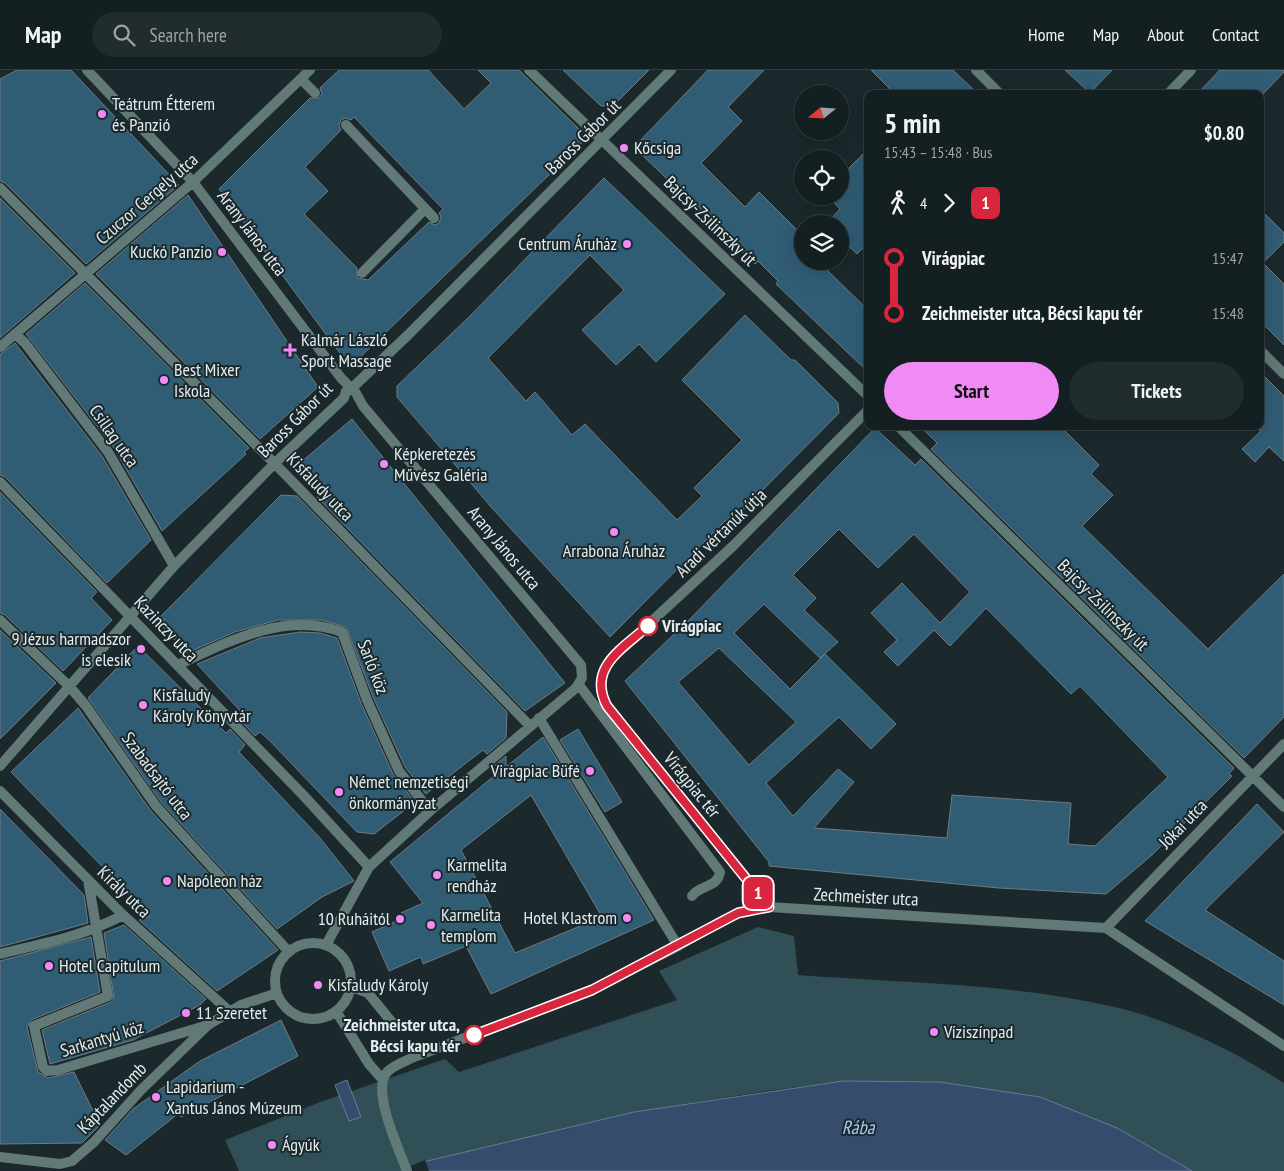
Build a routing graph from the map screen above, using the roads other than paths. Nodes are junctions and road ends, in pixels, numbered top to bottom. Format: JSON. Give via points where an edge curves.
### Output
{"nodes":[{"id":1,"x":87,"y":70,"type":"edge"},
{"id":2,"x":310,"y":70,"type":"edge"},
{"id":3,"x":529,"y":70,"type":"edge"},
{"id":4,"x":671,"y":70,"type":"edge"},
{"id":5,"x":976,"y":70,"type":"edge"},
{"id":6,"x":1191,"y":70,"type":"edge"},
{"id":7,"x":301,"y":79,"type":"junction"},
{"id":8,"x":996,"y":90,"type":"edge"},
{"id":9,"x":1172,"y":90,"type":"edge"},
{"id":10,"x":315,"y":93,"type":"dead end"},
{"id":11,"x":346,"y":126,"type":"dead end"},
{"id":12,"x":604,"y":140,"type":"junction"},
{"id":13,"x":193,"y":182,"type":"junction"},
{"id":14,"x":0,"y":188,"type":"edge"},
{"id":15,"x":426,"y":209,"type":"junction"},
{"id":16,"x":434,"y":218,"type":"dead end"},
{"id":17,"x":362,"y":273,"type":"dead end"},
{"id":18,"x":86,"y":274,"type":"junction"},
{"id":19,"x":15,"y":334,"type":"junction"},
{"id":20,"x":0,"y":347,"type":"edge"},
{"id":21,"x":1264,"y":354,"type":"edge"},
{"id":22,"x":1284,"y":374,"type":"edge"},
{"id":23,"x":351,"y":390,"type":"junction"},
{"id":24,"x":864,"y":392,"type":"edge"},
{"id":25,"x":864,"y":414,"type":"edge"},
{"id":26,"x":902,"y":430,"type":"edge"},
{"id":27,"x":274,"y":464,"type":"junction"},
{"id":28,"x":0,"y":482,"type":"edge"},
{"id":29,"x":174,"y":566,"type":"junction"},
{"id":30,"x":130,"y":615,"type":"junction"},
{"id":31,"x":0,"y":620,"type":"edge"},
{"id":32,"x":178,"y":665,"type":"junction"},
{"id":33,"x":600,"y":680,"type":"joint"},
{"id":34,"x":580,"y":681,"type":"junction"},
{"id":35,"x":70,"y":687,"type":"junction"},
{"id":36,"x":538,"y":718,"type":"junction"},
{"id":37,"x":530,"y":726,"type":"junction"},
{"id":38,"x":1284,"y":744,"type":"edge"},
{"id":39,"x":0,"y":766,"type":"edge"},
{"id":40,"x":1252,"y":776,"type":"junction"},
{"id":41,"x":0,"y":792,"type":"edge"},
{"id":42,"x":1284,"y":807,"type":"edge"},
{"id":43,"x":430,"y":811,"type":"junction"},
{"id":44,"x":369,"y":867,"type":"junction"},
{"id":45,"x":88,"y":880,"type":"junction"},
{"id":46,"x":692,"y":896,"type":"dead end"},
{"id":47,"x":769,"y":907,"type":"junction"},
{"id":48,"x":123,"y":915,"type":"junction"},
{"id":49,"x":1106,"y":928,"type":"junction"},
{"id":50,"x":97,"y":929,"type":"junction"},
{"id":51,"x":326,"y":945,"type":"junction"},
{"id":52,"x":678,"y":946,"type":"junction"},
{"id":53,"x":288,"y":952,"type":"junction"},
{"id":54,"x":0,"y":954,"type":"edge"},
{"id":55,"x":350,"y":986,"type":"junction"},
{"id":56,"x":277,"y":993,"type":"junction"},
{"id":57,"x":229,"y":1010,"type":"junction"},
{"id":58,"x":336,"y":1011,"type":"junction"},
{"id":59,"x":208,"y":1025,"type":"junction"},
{"id":60,"x":395,"y":1026,"type":"dead end"},
{"id":61,"x":1284,"y":1046,"type":"edge"},
{"id":62,"x":383,"y":1080,"type":"junction"},
{"id":63,"x":0,"y":1157,"type":"edge"},
{"id":64,"x":57,"y":1167,"type":"edge"},
{"id":65,"x":407,"y":1171,"type":"edge"}],
"edges":[{"from":1,"to":13,"type":"street","name":"Arany János utca"},
{"from":2,"to":7,"type":"street","name":"Czuczor Gergely utca"},
{"from":3,"to":12,"type":"street","name":"Bajcsy-Zsilinszky út"},
{"from":4,"to":12,"type":"street","name":"Baross Gábor út"},
{"from":5,"to":8,"type":"street"},
{"from":6,"to":9,"type":"street"},
{"from":7,"to":10,"type":"street"},
{"from":7,"to":13,"type":"street","name":"Czuczor Gergely utca"},
{"from":11,"to":15,"type":"street"},
{"from":12,"to":23,"type":"street","name":"Baross Gábor út"},
{"from":12,"to":24,"type":"street","name":"Bajcsy-Zsilinszky út"},
{"from":13,"to":18,"type":"street","name":"Czuczor Gergely utca"},
{"from":13,"to":23,"type":"street","name":"Arany János utca"},
{"from":14,"to":18,"type":"street","name":"Kisfaludy utca"},
{"from":15,"to":16,"type":"street"},
{"from":15,"to":17,"type":"street"},
{"from":18,"to":19,"type":"street","name":"Czuczor Gergely utca"},
{"from":18,"to":27,"type":"street","name":"Kisfaludy utca"},
{"from":19,"to":20,"type":"street","name":"Czuczor Gergely utca"},
{"from":19,"to":29,"type":"street","name":"Csillag utca","via":[[108,452]]},
{"from":21,"to":22,"type":"street"},
{"from":23,"to":27,"type":"street","name":"Baross Gábor út","via":[[346,391],[344,398]]},
{"from":23,"to":34,"type":"street","name":"Arany János utca","via":[[356,392],[363,406],[578,660]]},
{"from":25,"to":33,"type":"street","name":"Aradi vértanúk útja","via":[[733,546],[610,660]]},
{"from":26,"to":40,"type":"street","name":"Bajcsy-Zsilinszky út"},
{"from":27,"to":29,"type":"street","name":"Baross Gábor út"},
{"from":27,"to":37,"type":"street","name":"Kisfaludy utca"},
{"from":28,"to":30,"type":"street","name":"Kazinczy utca"},
{"from":29,"to":30,"type":"street","name":"Baross Gábor út"},
{"from":30,"to":32,"type":"street","name":"Kazinczy utca"},
{"from":30,"to":35,"type":"street","name":"Baross Gábor út"},
{"from":31,"to":35,"type":"street","name":"Szabadsajtó utca"},
{"from":32,"to":43,"type":"street","name":"Sarló köz","via":[[242,635],[290,625],[332,628],[342,632],[367,700],[399,771]]},
{"from":32,"to":44,"type":"street","name":"Kazinczy utca"},
{"from":33,"to":47,"type":"street","name":"Virágpiac tér","via":[[607,706]]},
{"from":34,"to":36,"type":"street"},
{"from":34,"to":46,"type":"street","name":"Arany János utca","via":[[720,872],[718,880]]},
{"from":35,"to":39,"type":"street","name":"Baross Gábor út"},
{"from":35,"to":53,"type":"street","name":"Szabadsajtó utca","via":[[156,806]]},
{"from":36,"to":37,"type":"street"},
{"from":36,"to":52,"type":"street"},
{"from":37,"to":43,"type":"street"},
{"from":38,"to":40,"type":"street","name":"Jókai utca"},
{"from":40,"to":42,"type":"street","name":"Bajcsy-Zsilinszky út"},
{"from":40,"to":49,"type":"street","name":"Jókai utca"},
{"from":41,"to":45,"type":"street","name":"Király utca"},
{"from":43,"to":44,"type":"street"},
{"from":44,"to":51,"type":"street"},
{"from":45,"to":48,"type":"street","name":"Király utca"},
{"from":45,"to":50,"type":"street"},
{"from":47,"to":49,"type":"street","name":"Zechmeister utca"},
{"from":47,"to":52,"type":"street","name":"Zechmeister utca","via":[[738,913]]},
{"from":48,"to":50,"type":"street"},
{"from":48,"to":57,"type":"street","name":"Király utca"},
{"from":49,"to":61,"type":"street","name":"Zechmeister utca"},
{"from":50,"to":54,"type":"street"},
{"from":50,"to":59,"type":"street","name":"Sarkantyú köz","via":[[108,996],[34,1026],[43,1067],[47,1071]]},
{"from":51,"to":53,"type":"street","via":[[306,944]]},
{"from":51,"to":55,"type":"street","via":[[345,962]]},
{"from":52,"to":62,"type":"street","name":"Zechmeister utca","via":[[592,990],[393,1067]]},
{"from":53,"to":56,"type":"street","via":[[276,974]]},
{"from":55,"to":58,"type":"street","via":[[347,997]]},
{"from":55,"to":60,"type":"street","via":[[368,993]]},
{"from":56,"to":57,"type":"street","name":"Káptalandomb"},
{"from":56,"to":58,"type":"street","via":[[286,1009],[296,1016],[322,1023]]},
{"from":57,"to":59,"type":"street","name":"Káptalandomb"},
{"from":58,"to":62,"type":"street","via":[[369,1064]]},
{"from":59,"to":64,"type":"street","name":"Káptalandomb","via":[[94,1142],[72,1161]]},
{"from":62,"to":65,"type":"street","via":[[382,1095]]},
{"from":63,"to":64,"type":"street","name":"Káptalandomb"}]}
